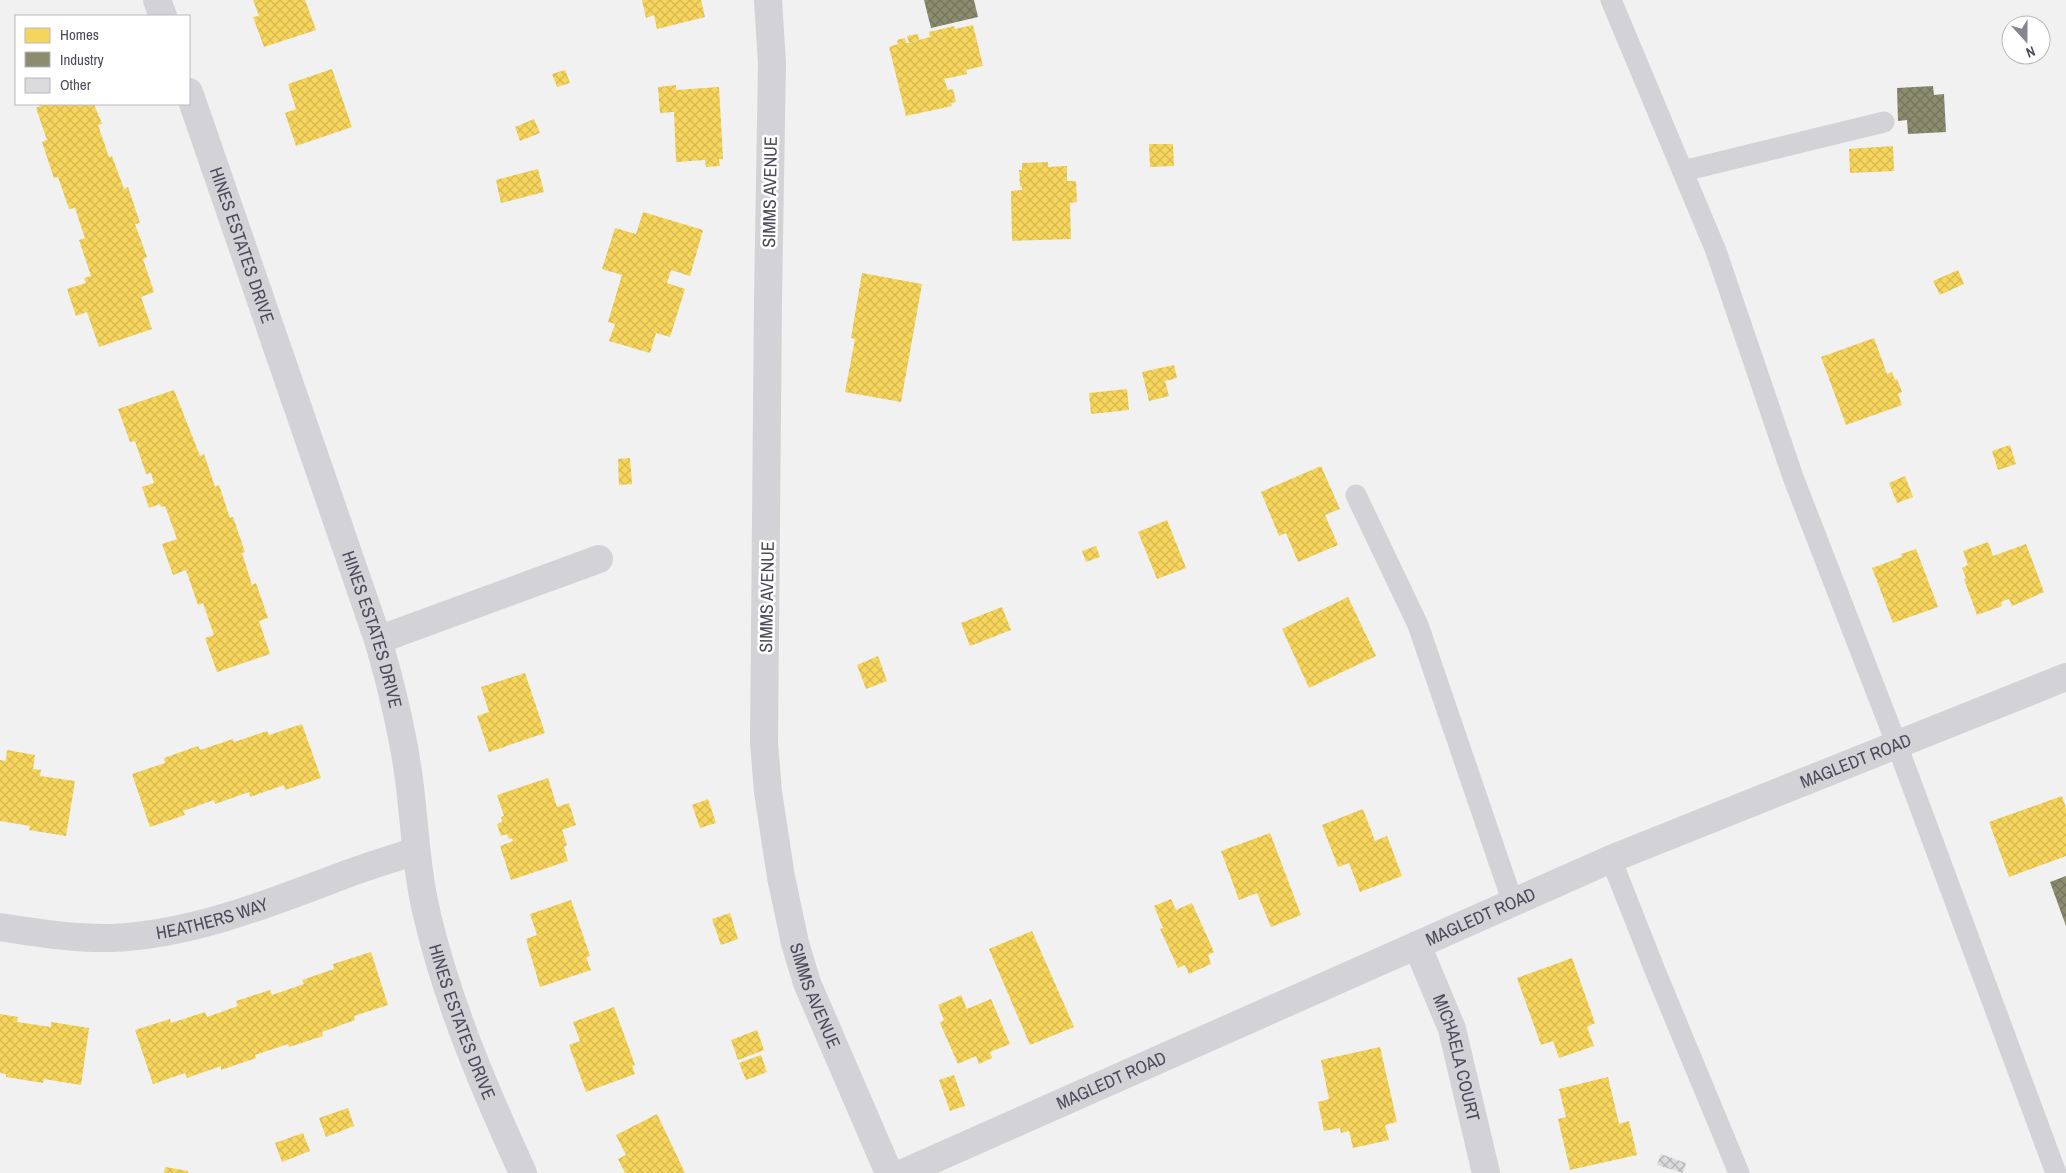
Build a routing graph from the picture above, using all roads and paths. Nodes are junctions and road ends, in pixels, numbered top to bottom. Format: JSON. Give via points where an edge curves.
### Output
{"nodes":[{"id":1,"x":157,"y":0,"type":"edge"},
{"id":2,"x":768,"y":0,"type":"edge"},
{"id":3,"x":1611,"y":0,"type":"edge"},
{"id":4,"x":163,"y":15,"type":"edge"},
{"id":5,"x":190,"y":95,"type":"edge"},
{"id":6,"x":1884,"y":122,"type":"dead end"},
{"id":7,"x":1683,"y":171,"type":"junction"},
{"id":8,"x":1356,"y":495,"type":"dead end"},
{"id":9,"x":599,"y":559,"type":"dead end"},
{"id":10,"x":378,"y":640,"type":"junction"},
{"id":11,"x":2066,"y":677,"type":"edge"},
{"id":12,"x":1897,"y":745,"type":"junction"},
{"id":13,"x":416,"y":851,"type":"junction"},
{"id":14,"x":1611,"y":859,"type":"junction"},
{"id":15,"x":1513,"y":903,"type":"junction"},
{"id":16,"x":0,"y":927,"type":"edge"},
{"id":17,"x":1417,"y":945,"type":"junction"},
{"id":18,"x":523,"y":1173,"type":"edge"},
{"id":19,"x":889,"y":1173,"type":"edge"},
{"id":20,"x":903,"y":1173,"type":"edge"},
{"id":21,"x":1486,"y":1173,"type":"edge"},
{"id":22,"x":1739,"y":1173,"type":"edge"},
{"id":23,"x":2056,"y":1173,"type":"edge"}],
"edges":[{"from":1,"to":4,"type":"street"},
{"from":2,"to":19,"type":"street","name":"SIMMS AVENUE","via":[[772,63],[764,743],[768,792],[781,877],[807,983]]},
{"from":3,"to":7,"type":"lane"},
{"from":5,"to":10,"type":"street","name":"HINES ESTATES DRIVE"},
{"from":6,"to":7,"type":"lane"},
{"from":7,"to":12,"type":"lane","via":[[1716,252],[1793,477]]},
{"from":8,"to":15,"type":"lane","via":[[1418,625]]},
{"from":9,"to":10,"type":"street"},
{"from":10,"to":13,"type":"street","name":"HINES ESTATES DRIVE","via":[[402,736]]},
{"from":11,"to":12,"type":"street","name":"MAGLEDT ROAD"},
{"from":12,"to":14,"type":"street","name":"MAGLEDT ROAD"},
{"from":12,"to":23,"type":"lane"},
{"from":13,"to":16,"type":"street","name":"HEATHERS WAY","via":[[271,903],[210,922],[162,931],[115,938],[72,937]]},
{"from":13,"to":18,"type":"street","name":"HINES ESTATES DRIVE","via":[[427,914],[445,979],[470,1050]]},
{"from":14,"to":15,"type":"street","name":"MAGLEDT ROAD"},
{"from":14,"to":22,"type":"lane"},
{"from":15,"to":17,"type":"street","name":"MAGLEDT ROAD"},
{"from":17,"to":20,"type":"street","name":"MAGLEDT ROAD"},
{"from":17,"to":21,"type":"street","name":"MICHAELA COURT","via":[[1452,1029]]}]}
